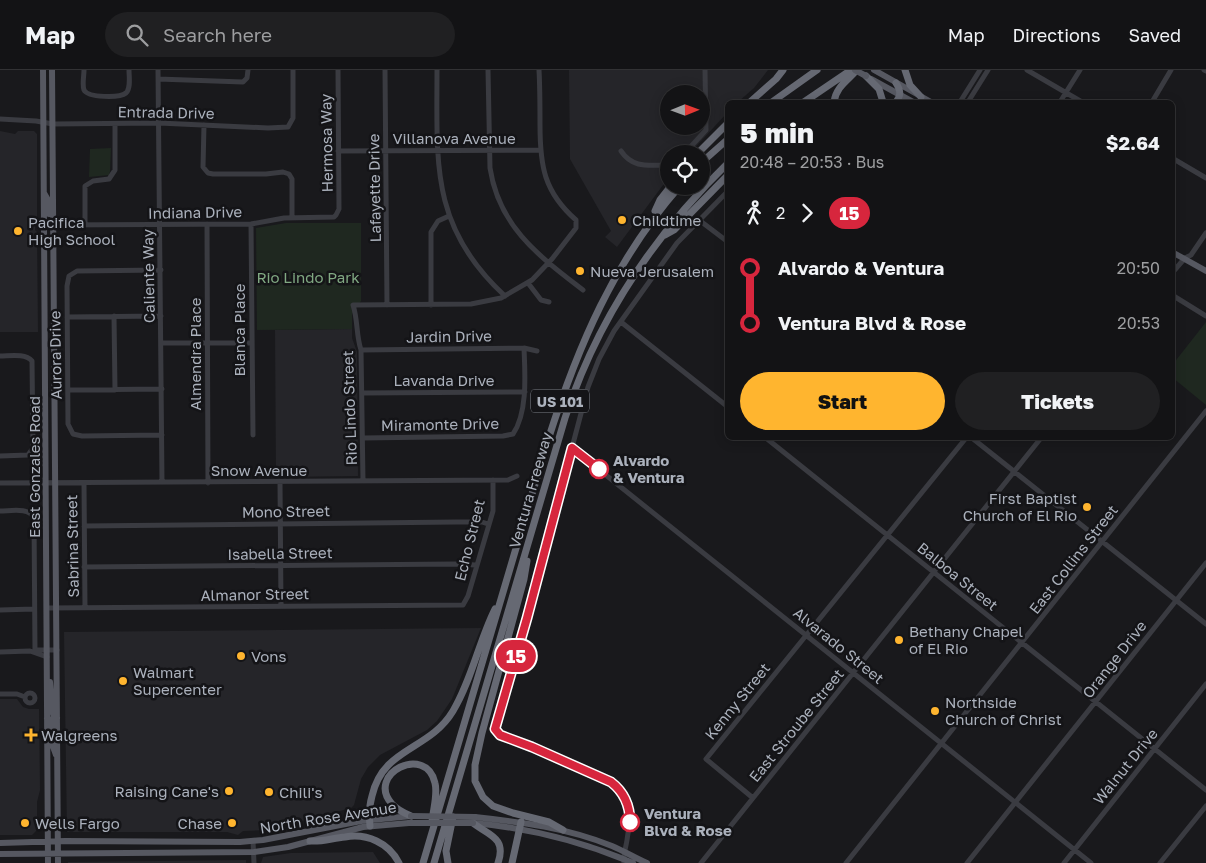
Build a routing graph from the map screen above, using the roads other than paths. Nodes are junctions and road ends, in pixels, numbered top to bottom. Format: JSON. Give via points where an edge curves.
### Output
{"nodes":[{"id":1,"x":42,"y":70,"type":"edge"},
{"id":2,"x":52,"y":70,"type":"edge"},
{"id":3,"x":84,"y":70,"type":"edge"},
{"id":4,"x":129,"y":70,"type":"edge"},
{"id":5,"x":158,"y":70,"type":"edge"},
{"id":6,"x":248,"y":70,"type":"edge"},
{"id":7,"x":293,"y":70,"type":"edge"},
{"id":8,"x":338,"y":70,"type":"edge"},
{"id":9,"x":385,"y":70,"type":"edge"},
{"id":10,"x":437,"y":70,"type":"edge"},
{"id":11,"x":488,"y":70,"type":"edge"},
{"id":12,"x":540,"y":70,"type":"edge"},
{"id":13,"x":705,"y":70,"type":"edge"},
{"id":14,"x":782,"y":70,"type":"edge"},
{"id":15,"x":817,"y":70,"type":"edge"},
{"id":16,"x":851,"y":70,"type":"edge"},
{"id":17,"x":856,"y":70,"type":"edge"},
{"id":18,"x":874,"y":70,"type":"edge"},
{"id":19,"x":905,"y":70,"type":"edge"},
{"id":20,"x":980,"y":70,"type":"edge"},
{"id":21,"x":988,"y":70,"type":"edge"},
{"id":22,"x":1027,"y":70,"type":"edge"},
{"id":23,"x":1080,"y":70,"type":"edge"},
{"id":24,"x":1171,"y":70,"type":"edge"},
{"id":25,"x":866,"y":76,"type":"junction"},
{"id":26,"x":158,"y":79,"type":"junction"},
{"id":27,"x":896,"y":83,"type":"junction"},
{"id":28,"x":1066,"y":93,"type":"junction"},
{"id":29,"x":921,"y":97,"type":"junction"},
{"id":30,"x":898,"y":99,"type":"edge"},
{"id":31,"x":752,"y":100,"type":"edge"},
{"id":32,"x":775,"y":100,"type":"edge"},
{"id":33,"x":807,"y":100,"type":"edge"},
{"id":34,"x":834,"y":100,"type":"edge"},
{"id":35,"x":882,"y":100,"type":"edge"},
{"id":36,"x":927,"y":100,"type":"edge"},
{"id":37,"x":961,"y":100,"type":"edge"},
{"id":38,"x":969,"y":100,"type":"edge"},
{"id":39,"x":1061,"y":100,"type":"edge"},
{"id":40,"x":1078,"y":100,"type":"edge"},
{"id":41,"x":1153,"y":100,"type":"edge"},
{"id":42,"x":0,"y":121,"type":"edge"},
{"id":43,"x":43,"y":122,"type":"junction"},
{"id":44,"x":158,"y":123,"type":"junction"},
{"id":45,"x":52,"y":124,"type":"junction"},
{"id":46,"x":115,"y":124,"type":"junction"},
{"id":47,"x":204,"y":125,"type":"junction"},
{"id":48,"x":725,"y":126,"type":"edge"},
{"id":49,"x":725,"y":142,"type":"edge"},
{"id":50,"x":692,"y":145,"type":"edge"},
{"id":51,"x":706,"y":145,"type":"edge"},
{"id":52,"x":489,"y":150,"type":"junction"},
{"id":53,"x":540,"y":150,"type":"junction"},
{"id":54,"x":338,"y":151,"type":"junction"},
{"id":55,"x":386,"y":151,"type":"junction"},
{"id":56,"x":437,"y":151,"type":"junction"},
{"id":57,"x":621,"y":151,"type":"dead end"},
{"id":58,"x":710,"y":155,"type":"edge"},
{"id":59,"x":1175,"y":160,"type":"edge"},
{"id":60,"x":660,"y":165,"type":"edge"},
{"id":61,"x":725,"y":166,"type":"edge"},
{"id":62,"x":725,"y":178,"type":"edge"},
{"id":63,"x":1206,"y":178,"type":"edge"},
{"id":64,"x":44,"y":192,"type":"junction"},
{"id":65,"x":725,"y":194,"type":"edge"},
{"id":66,"x":664,"y":195,"type":"edge"},
{"id":67,"x":672,"y":195,"type":"edge"},
{"id":68,"x":336,"y":215,"type":"joint"},
{"id":69,"x":449,"y":216,"type":"junction"},
{"id":70,"x":292,"y":218,"type":"junction"},
{"id":71,"x":699,"y":220,"type":"junction"},
{"id":72,"x":650,"y":222,"type":"junction"},
{"id":73,"x":44,"y":224,"type":"junction"},
{"id":74,"x":160,"y":224,"type":"junction"},
{"id":75,"x":207,"y":224,"type":"junction"},
{"id":76,"x":251,"y":224,"type":"junction"},
{"id":77,"x":85,"y":225,"type":"junction"},
{"id":78,"x":53,"y":226,"type":"junction"},
{"id":79,"x":1206,"y":233,"type":"edge"},
{"id":80,"x":660,"y":238,"type":"junction"},
{"id":81,"x":725,"y":240,"type":"edge"},
{"id":82,"x":1175,"y":253,"type":"edge"},
{"id":83,"x":1185,"y":258,"type":"junction"},
{"id":84,"x":548,"y":263,"type":"junction"},
{"id":85,"x":160,"y":270,"type":"junction"},
{"id":86,"x":1175,"y":270,"type":"edge"},
{"id":87,"x":1206,"y":271,"type":"edge"},
{"id":88,"x":53,"y":281,"type":"junction"},
{"id":89,"x":528,"y":283,"type":"junction"},
{"id":90,"x":583,"y":290,"type":"dead end"},
{"id":91,"x":505,"y":296,"type":"junction"},
{"id":92,"x":1175,"y":297,"type":"edge"},
{"id":93,"x":549,"y":302,"type":"dead end"},
{"id":94,"x":387,"y":305,"type":"junction"},
{"id":95,"x":431,"y":305,"type":"junction"},
{"id":96,"x":114,"y":316,"type":"junction"},
{"id":97,"x":161,"y":316,"type":"junction"},
{"id":98,"x":1206,"y":316,"type":"edge"},
{"id":99,"x":67,"y":317,"type":"junction"},
{"id":100,"x":621,"y":322,"type":"junction"},
{"id":101,"x":161,"y":343,"type":"junction"},
{"id":102,"x":207,"y":343,"type":"junction"},
{"id":103,"x":252,"y":343,"type":"junction"},
{"id":104,"x":524,"y":348,"type":"junction"},
{"id":105,"x":362,"y":350,"type":"junction"},
{"id":106,"x":537,"y":351,"type":"dead end"},
{"id":107,"x":0,"y":356,"type":"edge"},
{"id":108,"x":162,"y":389,"type":"junction"},
{"id":109,"x":68,"y":390,"type":"junction"},
{"id":110,"x":115,"y":390,"type":"junction"},
{"id":111,"x":525,"y":392,"type":"junction"},
{"id":112,"x":363,"y":394,"type":"junction"},
{"id":113,"x":725,"y":405,"type":"edge"},
{"id":114,"x":1206,"y":411,"type":"edge"},
{"id":115,"x":162,"y":435,"type":"junction"},
{"id":116,"x":253,"y":435,"type":"dead end"},
{"id":117,"x":363,"y":438,"type":"junction"},
{"id":118,"x":769,"y":440,"type":"edge"},
{"id":119,"x":964,"y":440,"type":"edge"},
{"id":120,"x":975,"y":440,"type":"edge"},
{"id":121,"x":1039,"y":440,"type":"edge"},
{"id":122,"x":572,"y":448,"type":"junction"},
{"id":123,"x":0,"y":456,"type":"edge"},
{"id":124,"x":1014,"y":471,"type":"junction"},
{"id":125,"x":517,"y":476,"type":"dead end"},
{"id":126,"x":493,"y":480,"type":"junction"},
{"id":127,"x":162,"y":482,"type":"junction"},
{"id":128,"x":280,"y":482,"type":"junction"},
{"id":129,"x":363,"y":482,"type":"junction"},
{"id":130,"x":46,"y":483,"type":"junction"},
{"id":131,"x":55,"y":483,"type":"junction"},
{"id":132,"x":84,"y":483,"type":"junction"},
{"id":133,"x":208,"y":483,"type":"junction"},
{"id":134,"x":0,"y":484,"type":"edge"},
{"id":135,"x":0,"y":511,"type":"edge"},
{"id":136,"x":280,"y":524,"type":"junction"},
{"id":137,"x":488,"y":524,"type":"junction"},
{"id":138,"x":84,"y":526,"type":"junction"},
{"id":139,"x":533,"y":527,"type":"junction"},
{"id":140,"x":888,"y":535,"type":"junction"},
{"id":141,"x":1103,"y":542,"type":"junction"},
{"id":142,"x":1206,"y":563,"type":"edge"},
{"id":143,"x":476,"y":565,"type":"junction"},
{"id":144,"x":280,"y":566,"type":"junction"},
{"id":145,"x":84,"y":567,"type":"junction"},
{"id":146,"x":934,"y":572,"type":"junction"},
{"id":147,"x":504,"y":593,"type":"junction"},
{"id":148,"x":1176,"y":600,"type":"junction"},
{"id":149,"x":463,"y":605,"type":"joint"},
{"id":150,"x":281,"y":606,"type":"junction"},
{"id":151,"x":47,"y":608,"type":"junction"},
{"id":152,"x":56,"y":608,"type":"junction"},
{"id":153,"x":85,"y":608,"type":"junction"},
{"id":154,"x":34,"y":609,"type":"junction"},
{"id":155,"x":0,"y":610,"type":"edge"},
{"id":156,"x":1206,"y":624,"type":"edge"},
{"id":157,"x":806,"y":635,"type":"junction"},
{"id":158,"x":1022,"y":643,"type":"junction"},
{"id":159,"x":57,"y":650,"type":"junction"},
{"id":160,"x":33,"y":651,"type":"junction"},
{"id":161,"x":0,"y":652,"type":"edge"},
{"id":162,"x":47,"y":653,"type":"junction"},
{"id":163,"x":853,"y":673,"type":"junction"},
{"id":164,"x":47,"y":676,"type":"junction"},
{"id":165,"x":1206,"y":684,"type":"edge"},
{"id":166,"x":0,"y":694,"type":"edge"},
{"id":167,"x":25,"y":697,"type":"dead end"},
{"id":168,"x":1097,"y":702,"type":"junction"},
{"id":169,"x":47,"y":718,"type":"junction"},
{"id":170,"x":57,"y":718,"type":"junction"},
{"id":171,"x":942,"y":743,"type":"junction"},
{"id":172,"x":1155,"y":749,"type":"junction"},
{"id":173,"x":58,"y":760,"type":"junction"},
{"id":174,"x":457,"y":788,"type":"junction"},
{"id":175,"x":1206,"y":790,"type":"edge"},
{"id":176,"x":753,"y":798,"type":"junction"},
{"id":177,"x":1016,"y":802,"type":"junction"},
{"id":178,"x":1206,"y":806,"type":"edge"},
{"id":179,"x":410,"y":820,"type":"junction"},
{"id":180,"x":474,"y":820,"type":"junction"},
{"id":181,"x":370,"y":823,"type":"junction"},
{"id":182,"x":521,"y":825,"type":"junction"},
{"id":183,"x":563,"y":830,"type":"junction"},
{"id":184,"x":430,"y":838,"type":"junction"},
{"id":185,"x":61,"y":841,"type":"junction"},
{"id":186,"x":253,"y":841,"type":"junction"},
{"id":187,"x":310,"y":841,"type":"junction"},
{"id":188,"x":48,"y":842,"type":"junction"},
{"id":189,"x":0,"y":843,"type":"edge"},
{"id":190,"x":1074,"y":850,"type":"junction"},
{"id":191,"x":254,"y":852,"type":"junction"},
{"id":192,"x":58,"y":853,"type":"junction"},
{"id":193,"x":0,"y":854,"type":"edge"},
{"id":194,"x":48,"y":854,"type":"junction"},
{"id":195,"x":623,"y":860,"type":"edge"},
{"id":196,"x":48,"y":863,"type":"edge"},
{"id":197,"x":58,"y":863,"type":"edge"},
{"id":198,"x":254,"y":863,"type":"edge"},
{"id":199,"x":399,"y":863,"type":"edge"},
{"id":200,"x":423,"y":863,"type":"edge"},
{"id":201,"x":434,"y":863,"type":"edge"},
{"id":202,"x":448,"y":863,"type":"edge"},
{"id":203,"x":498,"y":863,"type":"edge"},
{"id":204,"x":512,"y":863,"type":"edge"},
{"id":205,"x":633,"y":863,"type":"edge"},
{"id":206,"x":647,"y":863,"type":"edge"},
{"id":207,"x":701,"y":863,"type":"edge"},
{"id":208,"x":846,"y":863,"type":"edge"},
{"id":209,"x":967,"y":863,"type":"edge"},
{"id":210,"x":1064,"y":863,"type":"edge"},
{"id":211,"x":1091,"y":863,"type":"edge"},
{"id":212,"x":1160,"y":863,"type":"edge"}],
"edges":[{"from":1,"to":43,"type":"main road","name":"East Gonzales Road"},
{"from":2,"to":45,"type":"main road","name":"East Gonzales Road"},
{"from":3,"to":4,"type":"street","via":[[85,91],[96,96],[119,96],[125,94],[129,86]]},
{"from":5,"to":26,"type":"street","name":"Caliente Way"},
{"from":6,"to":26,"type":"street","via":[[243,82]]},
{"from":7,"to":47,"type":"street","name":"Entrada Drive","via":[[293,118],[288,127]]},
{"from":8,"to":54,"type":"street","name":"Hermosa Way"},
{"from":9,"to":55,"type":"street","name":"Lafayette Drive"},
{"from":10,"to":56,"type":"street"},
{"from":11,"to":52,"type":"street"},
{"from":12,"to":53,"type":"street"},
{"from":13,"to":50,"type":"street","via":[[706,130]]},
{"from":14,"to":31,"type":"highway"},
{"from":15,"to":32,"type":"highway"},
{"from":16,"to":33,"type":"highway"},
{"from":17,"to":25,"type":"main road","bridge":true},
{"from":17,"to":34,"type":"highway","via":[[839,88]]},
{"from":18,"to":27,"type":"main road"},
{"from":19,"to":29,"type":"highway","via":[[910,85]]},
{"from":20,"to":37,"type":"street"},
{"from":21,"to":38,"type":"street"},
{"from":22,"to":28,"type":"street"},
{"from":23,"to":28,"type":"street"},
{"from":24,"to":41,"type":"street"},
{"from":25,"to":30,"type":"main road"},
{"from":25,"to":35,"type":"highway","via":[[879,89]]},
{"from":26,"to":44,"type":"street","name":"Caliente Way"},
{"from":27,"to":29,"type":"main road"},
{"from":27,"to":30,"type":"highway","via":[[900,89]]},
{"from":28,"to":39,"type":"street"},
{"from":28,"to":40,"type":"street"},
{"from":29,"to":36,"type":"main road"},
{"from":42,"to":43,"type":"street","name":"Entrada Drive"},
{"from":43,"to":45,"type":"street","name":"Entrada Drive"},
{"from":43,"to":64,"type":"main road","name":"East Gonzales Road"},
{"from":44,"to":46,"type":"street","name":"Entrada Drive"},
{"from":44,"to":47,"type":"street","name":"Entrada Drive"},
{"from":44,"to":74,"type":"street","name":"Caliente Way"},
{"from":45,"to":46,"type":"street","name":"Entrada Drive"},
{"from":45,"to":78,"type":"main road","name":"East Gonzales Road"},
{"from":46,"to":77,"type":"street","via":[[115,170],[110,179],[93,181],[85,186]]},
{"from":47,"to":70,"type":"street","via":[[205,170],[213,174],[289,174],[292,179]]},
{"from":48,"to":51,"type":"highway"},
{"from":49,"to":58,"type":"highway"},
{"from":52,"to":53,"type":"street","name":"Villanova Avenue"},
{"from":52,"to":56,"type":"street","name":"Villanova Avenue"},
{"from":52,"to":84,"type":"street","via":[[492,180],[503,209],[520,235]]},
{"from":53,"to":84,"type":"street","via":[[548,186],[577,224]]},
{"from":54,"to":55,"type":"street","name":"Villanova Avenue"},
{"from":54,"to":68,"type":"street","name":"Hermosa Way","via":[[339,209]]},
{"from":55,"to":56,"type":"street","name":"Villanova Avenue"},
{"from":55,"to":94,"type":"street","name":"Lafayette Drive"},
{"from":56,"to":69,"type":"street"},
{"from":57,"to":60,"type":"street","via":[[627,160],[637,165]]},
{"from":59,"to":63,"type":"street"},
{"from":61,"to":80,"type":"highway","name":"Ventura Freeway","number":"US 101"},
{"from":62,"to":80,"type":"highway","via":[[674,230]]},
{"from":64,"to":73,"type":"main road","name":"East Gonzales Road"},
{"from":64,"to":78,"type":"main road","via":[[48,200],[49,221]]},
{"from":65,"to":71,"type":"street"},
{"from":66,"to":72,"type":"highway"},
{"from":67,"to":72,"type":"highway","name":"Ventura Freeway","number":"US 101"},
{"from":68,"to":70,"type":"street","name":"Indiana Drive","via":[[330,218]]},
{"from":69,"to":91,"type":"street","via":[[469,254]]},
{"from":69,"to":95,"type":"street","via":[[438,221],[431,232]]},
{"from":70,"to":76,"type":"street","name":"Indiana Drive"},
{"from":71,"to":81,"type":"street"},
{"from":71,"to":100,"type":"street","via":[[672,251]]},
{"from":72,"to":147,"type":"highway","name":"Ventura Freeway","number":"US 101","via":[[611,282],[569,378]]},
{"from":73,"to":88,"type":"main road","via":[[50,230],[50,276]]},
{"from":73,"to":130,"type":"main road","name":"East Gonzales Road"},
{"from":74,"to":75,"type":"street","name":"Indiana Drive"},
{"from":74,"to":77,"type":"street","name":"Indiana Drive"},
{"from":74,"to":85,"type":"street","name":"Caliente Way"},
{"from":75,"to":76,"type":"street","name":"Indiana Drive"},
{"from":75,"to":102,"type":"street","name":"Almendra Place"},
{"from":76,"to":103,"type":"street","name":"Blanca Place"},
{"from":77,"to":78,"type":"street","name":"Indiana Drive"},
{"from":78,"to":88,"type":"main road","name":"East Gonzales Road"},
{"from":79,"to":83,"type":"street","via":[[1195,250]]},
{"from":80,"to":139,"type":"highway","name":"Ventura Freeway","number":"US 101","via":[[623,292],[581,372]]},
{"from":82,"to":83,"type":"main road"},
{"from":83,"to":86,"type":"street"},
{"from":83,"to":87,"type":"main road"},
{"from":84,"to":89,"type":"street"},
{"from":84,"to":90,"type":"street"},
{"from":85,"to":97,"type":"street","name":"Caliente Way"},
{"from":85,"to":99,"type":"street","name":"Aurora Drive","via":[[77,271],[69,276]]},
{"from":88,"to":131,"type":"main road","name":"East Gonzales Road"},
{"from":89,"to":91,"type":"street"},
{"from":89,"to":93,"type":"street","via":[[541,300]]},
{"from":91,"to":95,"type":"street","via":[[480,303]]},
{"from":92,"to":98,"type":"street"},
{"from":94,"to":95,"type":"street"},
{"from":94,"to":105,"type":"street","name":"Rio Lindo Street","via":[[353,305]]},
{"from":96,"to":97,"type":"street"},
{"from":96,"to":99,"type":"street"},
{"from":96,"to":110,"type":"street"},
{"from":97,"to":101,"type":"street","name":"Caliente Way"},
{"from":99,"to":109,"type":"street","name":"Aurora Drive"},
{"from":100,"to":113,"type":"street"},
{"from":100,"to":122,"type":"street","via":[[606,344],[593,373]]},
{"from":101,"to":102,"type":"street"},
{"from":101,"to":108,"type":"street","name":"Caliente Way"},
{"from":102,"to":103,"type":"street"},
{"from":102,"to":133,"type":"street","name":"Almendra Place"},
{"from":103,"to":116,"type":"street","name":"Blanca Place"},
{"from":104,"to":105,"type":"street","name":"Jardin Drive"},
{"from":104,"to":106,"type":"street","name":"Jardin Drive"},
{"from":104,"to":111,"type":"street"},
{"from":105,"to":112,"type":"street","name":"Rio Lindo Street"},
{"from":107,"to":123,"type":"street","via":[[23,356],[32,361],[33,430],[33,448],[28,456]]},
{"from":108,"to":110,"type":"street"},
{"from":108,"to":115,"type":"street","name":"Caliente Way"},
{"from":109,"to":110,"type":"street"},
{"from":109,"to":115,"type":"street","name":"Aurora Drive","via":[[68,424],[73,434]]},
{"from":111,"to":112,"type":"street","name":"Lavanda Drive"},
{"from":111,"to":117,"type":"street","name":"Miramonte Drive","via":[[516,430],[507,436]]},
{"from":112,"to":117,"type":"street","name":"Rio Lindo Street"},
{"from":114,"to":141,"type":"street","name":"East Collins Street"},
{"from":115,"to":127,"type":"street","name":"Caliente Way"},
{"from":117,"to":129,"type":"street","name":"Rio Lindo Street"},
{"from":118,"to":140,"type":"street","name":"Balboa Street"},
{"from":119,"to":140,"type":"street"},
{"from":120,"to":124,"type":"street"},
{"from":121,"to":124,"type":"street","name":"East Stroube Street"},
{"from":122,"to":157,"type":"street","name":"Alvarado Street"},
{"from":122,"to":195,"type":"street","via":[[495,729],[500,735],[605,778],[615,786],[626,802],[630,817]]},
{"from":124,"to":141,"type":"street"},
{"from":124,"to":146,"type":"street","name":"East Stroube Street"},
{"from":125,"to":126,"type":"street","name":"Snow Avenue"},
{"from":126,"to":129,"type":"street","name":"Snow Avenue"},
{"from":126,"to":137,"type":"street","name":"Echo Street","via":[[493,506]]},
{"from":127,"to":132,"type":"street","name":"Snow Avenue"},
{"from":127,"to":133,"type":"street","name":"Snow Avenue"},
{"from":128,"to":129,"type":"street","name":"Snow Avenue"},
{"from":128,"to":133,"type":"street","name":"Snow Avenue"},
{"from":128,"to":136,"type":"street"},
{"from":130,"to":131,"type":"street","name":"Snow Avenue"},
{"from":130,"to":134,"type":"street","name":"Snow Avenue"},
{"from":130,"to":151,"type":"main road","name":"East Gonzales Road"},
{"from":131,"to":132,"type":"street","name":"Snow Avenue"},
{"from":131,"to":152,"type":"main road","name":"East Gonzales Road"},
{"from":132,"to":138,"type":"street","name":"Sabrina Street"},
{"from":135,"to":154,"type":"street","via":[[27,511],[34,518]]},
{"from":136,"to":137,"type":"street","name":"Mono Street"},
{"from":136,"to":138,"type":"street","name":"Mono Street"},
{"from":136,"to":144,"type":"street"},
{"from":137,"to":143,"type":"street","name":"Echo Street"},
{"from":138,"to":145,"type":"street","name":"Sabrina Street"},
{"from":139,"to":174,"type":"highway","name":"Ventura Freeway","number":"US 101"},
{"from":139,"to":183,"type":"highway","via":[[524,579],[482,733],[475,775],[480,792],[493,806],[549,822]]},
{"from":140,"to":146,"type":"street","name":"Balboa Street"},
{"from":140,"to":157,"type":"street"},
{"from":141,"to":148,"type":"street"},
{"from":141,"to":158,"type":"street","name":"East Collins Street"},
{"from":142,"to":148,"type":"street","name":"Orange Drive"},
{"from":143,"to":144,"type":"street","name":"Isabella Street"},
{"from":143,"to":149,"type":"street","name":"Echo Street"},
{"from":144,"to":145,"type":"street","name":"Isabella Street"},
{"from":144,"to":150,"type":"street"},
{"from":145,"to":153,"type":"street","name":"Sabrina Street"},
{"from":146,"to":158,"type":"street","name":"Balboa Street"},
{"from":146,"to":163,"type":"street","name":"East Stroube Street"},
{"from":147,"to":181,"type":"highway","via":[[453,711],[433,734],[393,759],[382,771],[372,793]]},
{"from":147,"to":184,"type":"highway","name":"Ventura Freeway","number":"US 101"},
{"from":148,"to":156,"type":"street"},
{"from":148,"to":168,"type":"street","name":"Orange Drive"},
{"from":149,"to":150,"type":"street","name":"Almanor Street"},
{"from":150,"to":153,"type":"street","name":"Almanor Street"},
{"from":151,"to":152,"type":"street","name":"Almanor Street"},
{"from":151,"to":162,"type":"main road","name":"East Gonzales Road"},
{"from":152,"to":153,"type":"street","name":"Almanor Street"},
{"from":152,"to":159,"type":"main road","name":"East Gonzales Road"},
{"from":154,"to":155,"type":"street"},
{"from":154,"to":160,"type":"street"},
{"from":157,"to":163,"type":"street","name":"Alvarado Street"},
{"from":157,"to":176,"type":"street","name":"Kenny Street","via":[[706,759]]},
{"from":158,"to":168,"type":"street","name":"Balboa Street"},
{"from":158,"to":171,"type":"street","name":"East Collins Street"},
{"from":159,"to":162,"type":"street"},
{"from":159,"to":170,"type":"main road","name":"East Gonzales Road"},
{"from":160,"to":161,"type":"street"},
{"from":160,"to":162,"type":"street"},
{"from":162,"to":164,"type":"main road","name":"East Gonzales Road"},
{"from":163,"to":171,"type":"street","name":"Alvarado Street"},
{"from":163,"to":176,"type":"street","name":"East Stroube Street"},
{"from":164,"to":169,"type":"main road","name":"East Gonzales Road"},
{"from":164,"to":170,"type":"main road","via":[[53,714]]},
{"from":165,"to":172,"type":"street","name":"Walnut Drive"},
{"from":166,"to":167,"type":"street"},
{"from":168,"to":172,"type":"street","name":"Balboa Street"},
{"from":168,"to":177,"type":"street","name":"Orange Drive"},
{"from":169,"to":173,"type":"main road","via":[[51,720],[52,744]]},
{"from":169,"to":188,"type":"main road","name":"East Gonzales Road"},
{"from":170,"to":173,"type":"main road","name":"East Gonzales Road"},
{"from":171,"to":177,"type":"street","name":"Alvarado Street"},
{"from":171,"to":208,"type":"street","name":"East Collins Street"},
{"from":172,"to":175,"type":"street","name":"Balboa Street"},
{"from":172,"to":190,"type":"street","name":"Walnut Drive"},
{"from":173,"to":185,"type":"main road","name":"East Gonzales Road"},
{"from":174,"to":201,"type":"highway","name":"Ventura Freeway","number":"US 101"},
{"from":174,"to":202,"type":"highway","via":[[446,851]]},
{"from":176,"to":207,"type":"street","name":"East Stroube Street"},
{"from":177,"to":190,"type":"street","name":"Alvarado Street"},
{"from":177,"to":209,"type":"street","name":"Orange Drive"},
{"from":178,"to":212,"type":"street"},
{"from":179,"to":180,"type":"main road","name":"North Rose Avenue","bridge":true},
{"from":179,"to":181,"type":"main road","name":"North Rose Avenue"},
{"from":179,"to":184,"type":"highway","via":[[391,803],[386,782],[393,771],[415,764],[431,773],[435,784]]},
{"from":180,"to":182,"type":"main road","name":"North Rose Avenue"},
{"from":180,"to":203,"type":"highway","via":[[496,839],[500,852]]},
{"from":181,"to":186,"type":"main road","name":"North Rose Avenue"},
{"from":181,"to":187,"type":"main road","name":"North Rose Avenue"},
{"from":182,"to":183,"type":"main road","name":"North Rose Avenue"},
{"from":182,"to":195,"type":"main road","name":"North Rose Avenue"},
{"from":182,"to":204,"type":"highway"},
{"from":183,"to":195,"type":"main road","name":"North Rose Avenue","via":[[612,846]]},
{"from":184,"to":200,"type":"highway","name":"Ventura Freeway","number":"US 101"},
{"from":185,"to":186,"type":"main road","name":"North Rose Avenue"},
{"from":185,"to":188,"type":"main road","name":"North Rose Avenue"},
{"from":185,"to":192,"type":"main road","name":"East Gonzales Road"},
{"from":186,"to":191,"type":"street"},
{"from":187,"to":191,"type":"main road","name":"North Rose Avenue"},
{"from":187,"to":199,"type":"highway","via":[[347,836],[367,838],[384,845]]},
{"from":188,"to":189,"type":"main road","name":"North Rose Avenue"},
{"from":188,"to":194,"type":"main road","name":"East Gonzales Road"},
{"from":190,"to":210,"type":"street","name":"Walnut Drive"},
{"from":190,"to":211,"type":"street","name":"Alvarado Street"},
{"from":191,"to":192,"type":"main road","name":"North Rose Avenue"},
{"from":191,"to":198,"type":"street"},
{"from":192,"to":194,"type":"main road","name":"North Rose Avenue"},
{"from":192,"to":197,"type":"main road","name":"East Gonzales Road"},
{"from":193,"to":194,"type":"main road","name":"North Rose Avenue"},
{"from":194,"to":196,"type":"main road","name":"East Gonzales Road"},
{"from":195,"to":205,"type":"main road","name":"North Rose Avenue"},
{"from":195,"to":206,"type":"main road","name":"North Rose Avenue"}]}
